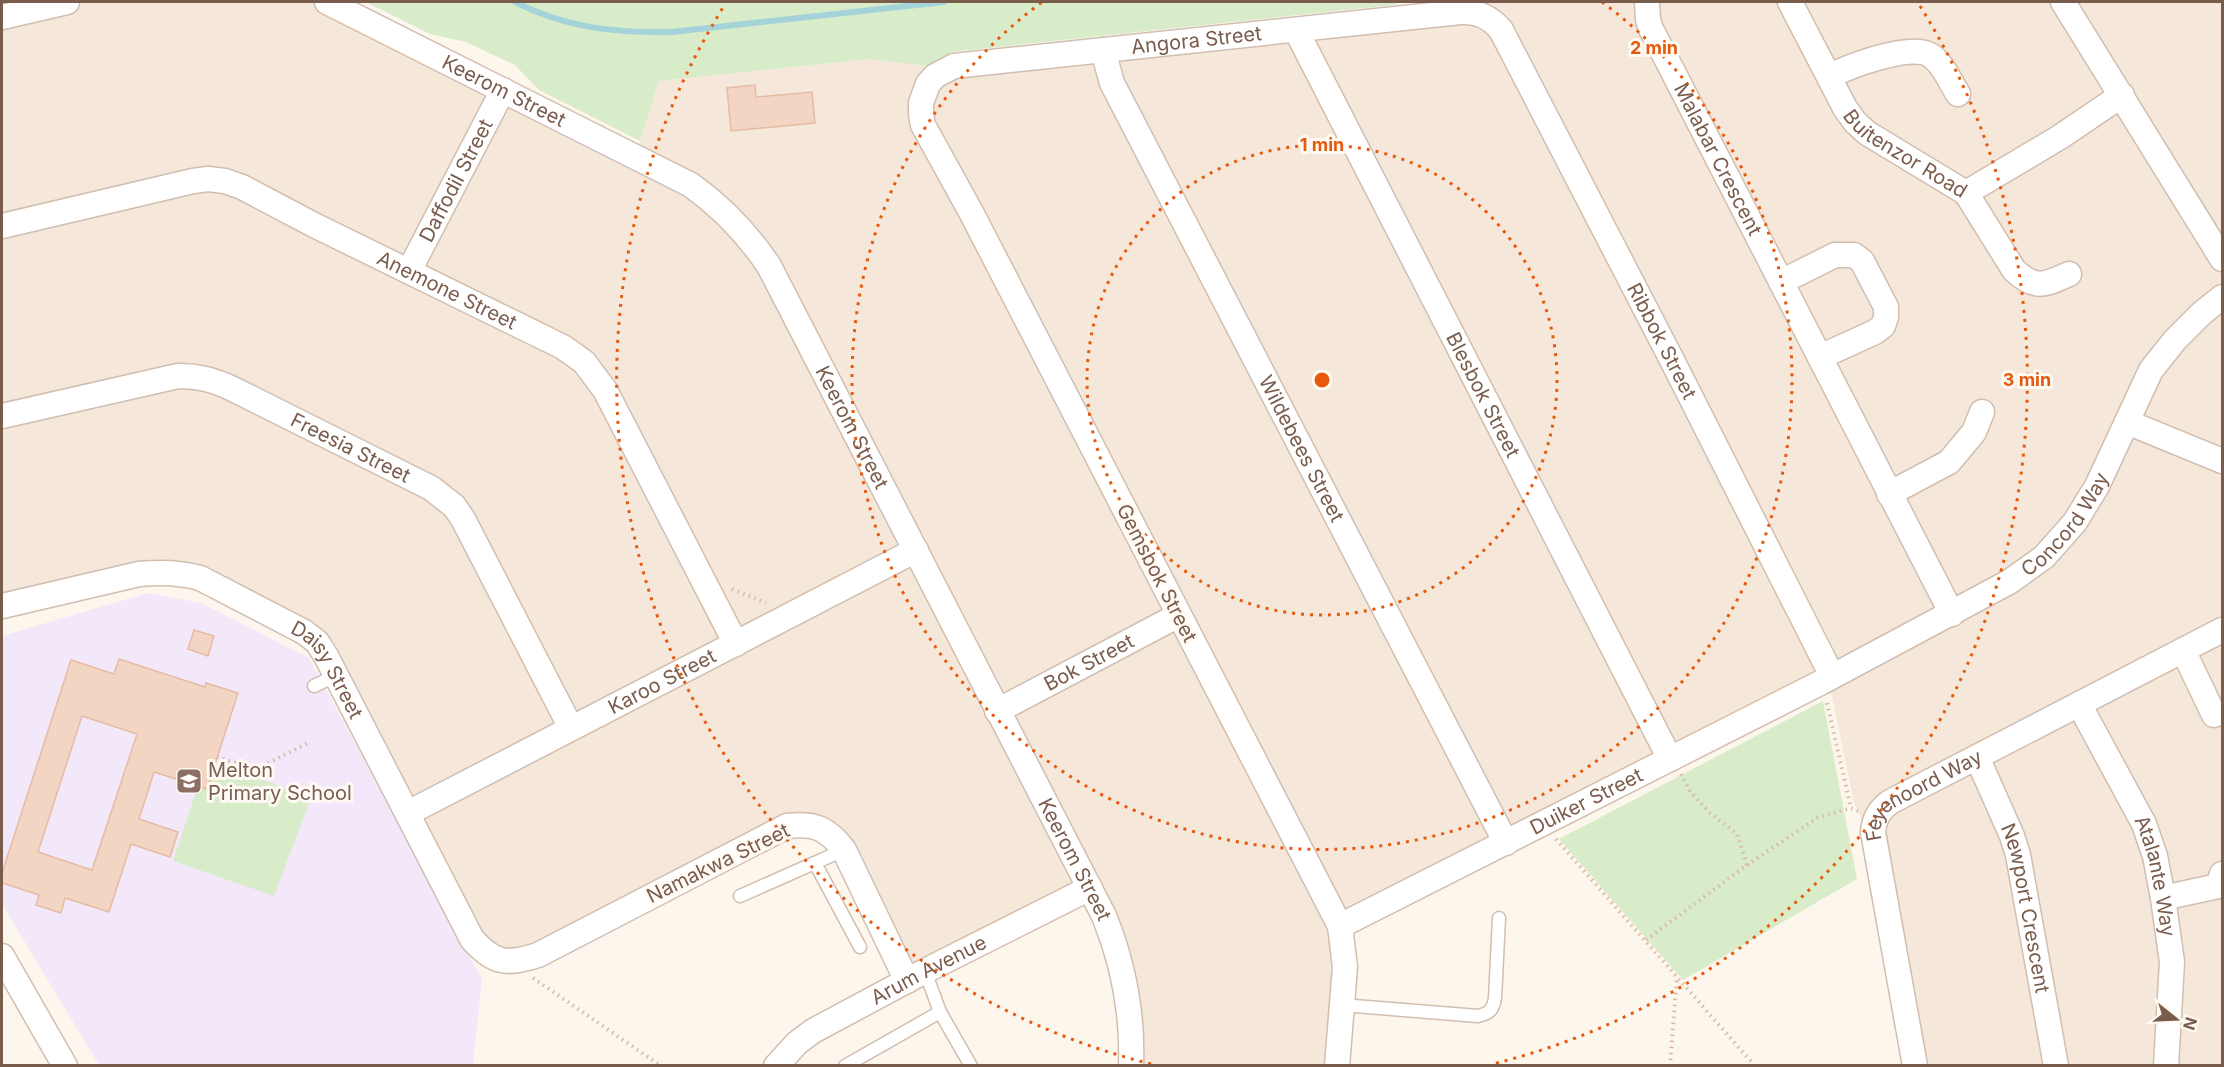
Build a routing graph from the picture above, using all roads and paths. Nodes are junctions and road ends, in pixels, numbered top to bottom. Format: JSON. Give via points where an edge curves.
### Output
{"nodes":[{"id":1,"x":68,"y":2,"type":"edge"},
{"id":2,"x":327,"y":2,"type":"edge"},
{"id":3,"x":1647,"y":2,"type":"edge"},
{"id":4,"x":1791,"y":2,"type":"edge"},
{"id":5,"x":2063,"y":2,"type":"edge"},
{"id":6,"x":1482,"y":15,"type":"joint"},
{"id":7,"x":2,"y":17,"type":"edge"},
{"id":8,"x":1296,"y":30,"type":"junction"},
{"id":9,"x":1103,"y":50,"type":"junction"},
{"id":10,"x":1830,"y":76,"type":"junction"},
{"id":11,"x":502,"y":90,"type":"junction"},
{"id":12,"x":923,"y":93,"type":"joint"},
{"id":13,"x":1958,"y":94,"type":"dead end"},
{"id":14,"x":2122,"y":95,"type":"junction"},
{"id":15,"x":1966,"y":193,"type":"junction"},
{"id":16,"x":2,"y":226,"type":"edge"},
{"id":17,"x":2223,"y":259,"type":"edge"},
{"id":18,"x":409,"y":272,"type":"junction"},
{"id":19,"x":2069,"y":274,"type":"dead end"},
{"id":20,"x":1780,"y":282,"type":"junction"},
{"id":21,"x":2223,"y":297,"type":"edge"},
{"id":22,"x":1820,"y":357,"type":"junction"},
{"id":23,"x":1982,"y":412,"type":"dead end"},
{"id":24,"x":2,"y":416,"type":"edge"},
{"id":25,"x":2127,"y":422,"type":"junction"},
{"id":26,"x":2223,"y":461,"type":"edge"},
{"id":27,"x":1889,"y":494,"type":"junction"},
{"id":28,"x":916,"y":550,"type":"junction"},
{"id":29,"x":2,"y":606,"type":"edge"},
{"id":30,"x":1952,"y":614,"type":"junction"},
{"id":31,"x":1179,"y":615,"type":"junction"},
{"id":32,"x":2223,"y":630,"type":"edge"},
{"id":33,"x":736,"y":644,"type":"junction"},
{"id":34,"x":2183,"y":650,"type":"junction"},
{"id":35,"x":337,"y":675,"type":"junction"},
{"id":36,"x":1827,"y":679,"type":"junction"},
{"id":37,"x":314,"y":686,"type":"dead end"},
{"id":38,"x":2079,"y":704,"type":"junction"},
{"id":39,"x":997,"y":711,"type":"junction"},
{"id":40,"x":2214,"y":715,"type":"dead end"},
{"id":41,"x":571,"y":728,"type":"junction"},
{"id":42,"x":310,"y":742,"type":"dead end"},
{"id":43,"x":217,"y":757,"type":"dead end"},
{"id":44,"x":1977,"y":757,"type":"junction"},
{"id":45,"x":1670,"y":759,"type":"junction"},
{"id":46,"x":1851,"y":808,"type":"junction"},
{"id":47,"x":408,"y":813,"type":"junction"},
{"id":48,"x":1876,"y":817,"type":"junction"},
{"id":49,"x":1556,"y":839,"type":"dead end"},
{"id":50,"x":1506,"y":843,"type":"junction"},
{"id":51,"x":844,"y":850,"type":"junction"},
{"id":52,"x":815,"y":863,"type":"junction"},
{"id":53,"x":1747,"y":865,"type":"junction"},
{"id":54,"x":2221,"y":883,"type":"edge"},
{"id":55,"x":1090,"y":888,"type":"junction"},
{"id":56,"x":740,"y":896,"type":"dead end"},
{"id":57,"x":2163,"y":898,"type":"junction"},
{"id":58,"x":1499,"y":918,"type":"dead end"},
{"id":59,"x":1340,"y":926,"type":"junction"},
{"id":60,"x":1645,"y":941,"type":"junction"},
{"id":61,"x":860,"y":947,"type":"dead end"},
{"id":62,"x":2,"y":956,"type":"edge"},
{"id":63,"x":517,"y":961,"type":"junction"},
{"id":64,"x":916,"y":976,"type":"junction"},
{"id":65,"x":1677,"y":976,"type":"junction"},
{"id":66,"x":1342,"y":1005,"type":"junction"},
{"id":67,"x":940,"y":1012,"type":"junction"},
{"id":68,"x":65,"y":1065,"type":"edge"},
{"id":69,"x":661,"y":1065,"type":"edge"},
{"id":70,"x":776,"y":1065,"type":"edge"},
{"id":71,"x":845,"y":1065,"type":"edge"},
{"id":72,"x":971,"y":1065,"type":"edge"},
{"id":73,"x":1131,"y":1065,"type":"edge"},
{"id":74,"x":1337,"y":1065,"type":"edge"},
{"id":75,"x":1670,"y":1065,"type":"edge"},
{"id":76,"x":1755,"y":1065,"type":"edge"},
{"id":77,"x":1915,"y":1065,"type":"edge"},
{"id":78,"x":2056,"y":1065,"type":"edge"},
{"id":79,"x":2166,"y":1065,"type":"edge"}],
"edges":[{"from":1,"to":7,"type":"street"},
{"from":2,"to":11,"type":"street","name":"Keerom Street"},
{"from":3,"to":20,"type":"street","name":"Malabar Crescent","via":[[1651,29]]},
{"from":4,"to":10,"type":"street","name":"Buitenzor Road"},
{"from":5,"to":14,"type":"street"},
{"from":6,"to":8,"type":"street","name":"Angora Street","via":[[1460,12]]},
{"from":6,"to":36,"type":"street","name":"Ribbok Street","via":[[1501,30],[1674,364]]},
{"from":8,"to":9,"type":"street","name":"Angora Street"},
{"from":8,"to":45,"type":"street","name":"Blesbok Street"},
{"from":9,"to":12,"type":"street","name":"Angora Street","via":[[954,66],[935,75]]},
{"from":9,"to":50,"type":"street","name":"Wildebees Street","via":[[1112,83]]},
{"from":10,"to":13,"type":"street","via":[[1869,60],[1919,52],[1938,62]]},
{"from":10,"to":15,"type":"street","name":"Buitenzor Road","via":[[1845,108],[1867,133]]},
{"from":11,"to":18,"type":"street","name":"Daffodil Street"},
{"from":11,"to":28,"type":"street","name":"Keerom Street","via":[[691,185],[743,230],[769,266]]},
{"from":12,"to":31,"type":"street","name":"Gemsbok Street","via":[[923,125]]},
{"from":14,"to":15,"type":"street","name":"Buitenzor Road"},
{"from":14,"to":17,"type":"street"},
{"from":15,"to":19,"type":"street","via":[[2014,270],[2025,280],[2046,285]]},
{"from":16,"to":18,"type":"street","name":"Anemone Street","via":[[208,179],[242,187]]},
{"from":18,"to":33,"type":"street","name":"Anemone Street","via":[[563,346],[584,362],[605,390]]},
{"from":20,"to":22,"type":"street","name":"Malabar Crescent"},
{"from":20,"to":22,"type":"street","via":[[1835,255],[1854,255],[1862,261],[1886,307],[1886,317],[1875,332]]},
{"from":21,"to":25,"type":"street","name":"Concord Way","via":[[2175,340],[2151,370]]},
{"from":22,"to":27,"type":"street","name":"Malabar Crescent"},
{"from":23,"to":27,"type":"street","via":[[1974,432],[1949,462]]},
{"from":24,"to":41,"type":"street","name":"Freesia Street","via":[[178,376],[198,376],[233,389],[431,488],[454,506],[463,519]]},
{"from":25,"to":26,"type":"street"},
{"from":25,"to":30,"type":"street","name":"Concord Way","via":[[2075,522],[2044,557]]},
{"from":27,"to":30,"type":"street","name":"Malabar Crescent"},
{"from":28,"to":33,"type":"street","name":"Karoo Street"},
{"from":28,"to":39,"type":"street","name":"Keerom Street"},
{"from":29,"to":35,"type":"street","name":"Daisy Street","via":[[139,574],[182,573],[200,578],[304,632],[317,642]]},
{"from":30,"to":36,"type":"street","name":"Concord Way"},
{"from":31,"to":39,"type":"street","name":"Bok Street"},
{"from":31,"to":59,"type":"street","name":"Gemsbok Street"},
{"from":32,"to":34,"type":"street","name":"Feyenoord Way"},
{"from":33,"to":41,"type":"street","name":"Karoo Street"},
{"from":34,"to":38,"type":"street","name":"Feyenoord Way"},
{"from":34,"to":40,"type":"street"},
{"from":35,"to":37,"type":"lane"},
{"from":35,"to":47,"type":"street","name":"Daisy Street"},
{"from":36,"to":45,"type":"street","name":"Duiker Street"},
{"from":36,"to":46,"type":"path"},
{"from":38,"to":44,"type":"street","name":"Feyenoord Way"},
{"from":38,"to":57,"type":"street","name":"Atalante Way","via":[[2144,824]]},
{"from":39,"to":55,"type":"street","name":"Keerom Street"},
{"from":41,"to":47,"type":"street","name":"Karoo Street"},
{"from":42,"to":43,"type":"path","via":[[256,770]]},
{"from":44,"to":48,"type":"street","name":"Feyenoord Way","via":[[1890,802]]},
{"from":44,"to":78,"type":"street","name":"Newport Crescent","via":[[2018,855]]},
{"from":45,"to":50,"type":"street","name":"Duiker Street"},
{"from":45,"to":53,"type":"path","via":[[1691,793],[1737,834]]},
{"from":46,"to":48,"type":"path"},
{"from":46,"to":53,"type":"path","via":[[1817,818]]},
{"from":47,"to":63,"type":"street","name":"Daisy Street","via":[[472,939],[485,954]]},
{"from":48,"to":77,"type":"street","name":"Feyenoord Way","via":[[1874,841]]},
{"from":49,"to":60,"type":"path"},
{"from":50,"to":59,"type":"street","name":"Duiker Street"},
{"from":51,"to":52,"type":"lane"},
{"from":51,"to":63,"type":"street","name":"Namakwa Street","via":[[833,836],[818,827],[787,825],[538,955]]},
{"from":51,"to":64,"type":"street","name":"Namakwa Street"},
{"from":52,"to":56,"type":"lane"},
{"from":52,"to":61,"type":"lane"},
{"from":53,"to":60,"type":"path"},
{"from":54,"to":57,"type":"street"},
{"from":55,"to":64,"type":"street","name":"Arum Avenue"},
{"from":55,"to":73,"type":"street","name":"Keerom Street","via":[[1124,974],[1132,1026]]},
{"from":57,"to":79,"type":"street","name":"Atalante Way","via":[[2172,962]]},
{"from":58,"to":66,"type":"lane","via":[[1495,998],[1488,1014]]},
{"from":59,"to":66,"type":"street","name":"Gemsbok Street","via":[[1345,967]]},
{"from":60,"to":65,"type":"path"},
{"from":62,"to":68,"type":"street"},
{"from":63,"to":69,"type":"path"},
{"from":64,"to":67,"type":"lane"},
{"from":64,"to":70,"type":"street","name":"Arum Avenue","via":[[813,1031]]},
{"from":65,"to":75,"type":"path"},
{"from":65,"to":76,"type":"path"},
{"from":66,"to":74,"type":"street","name":"Gemsbok Street"},
{"from":67,"to":71,"type":"lane"},
{"from":67,"to":72,"type":"lane"}]}
